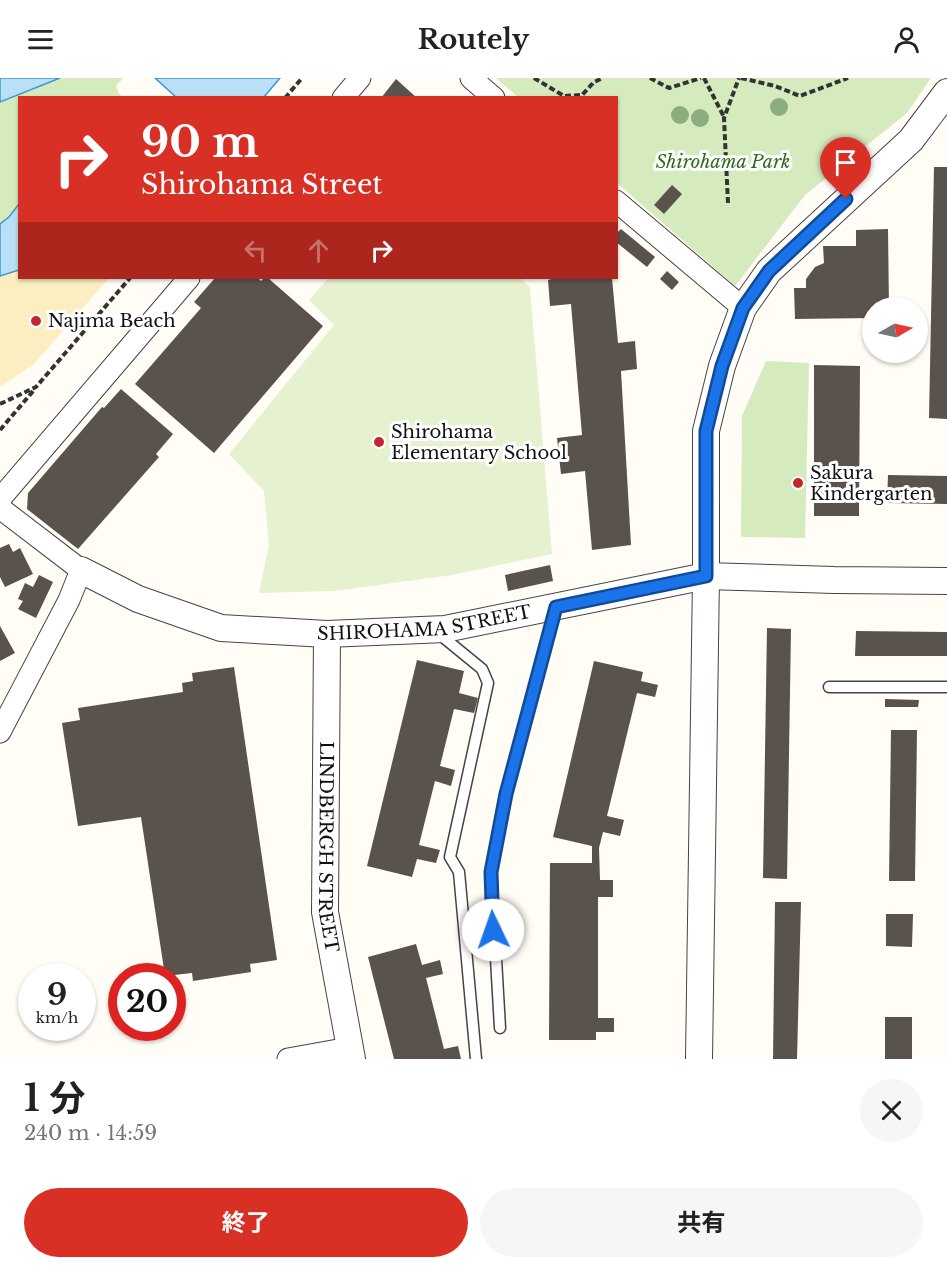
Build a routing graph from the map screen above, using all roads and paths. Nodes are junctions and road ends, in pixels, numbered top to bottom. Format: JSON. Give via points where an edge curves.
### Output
{"nodes":[{"id":1,"x":302,"y":78,"type":"edge"},
{"id":2,"x":360,"y":78,"type":"edge"},
{"id":3,"x":471,"y":78,"type":"edge"},
{"id":4,"x":534,"y":78,"type":"edge"},
{"id":5,"x":603,"y":78,"type":"edge"},
{"id":6,"x":650,"y":78,"type":"edge"},
{"id":7,"x":702,"y":78,"type":"edge"},
{"id":8,"x":740,"y":78,"type":"edge"},
{"id":9,"x":848,"y":78,"type":"edge"},
{"id":10,"x":947,"y":92,"type":"edge"},
{"id":11,"x":287,"y":96,"type":"edge"},
{"id":12,"x":345,"y":96,"type":"edge"},
{"id":13,"x":492,"y":96,"type":"edge"},
{"id":14,"x":724,"y":118,"type":"junction"},
{"id":15,"x":618,"y":203,"type":"edge"},
{"id":16,"x":728,"y":203,"type":"dead end"},
{"id":17,"x":129,"y":279,"type":"edge"},
{"id":18,"x":188,"y":279,"type":"edge"},
{"id":19,"x":743,"y":308,"type":"junction"},
{"id":20,"x":36,"y":387,"type":"junction"},
{"id":21,"x":0,"y":404,"type":"edge"},
{"id":22,"x":0,"y":430,"type":"edge"},
{"id":23,"x":0,"y":498,"type":"edge"},
{"id":24,"x":0,"y":508,"type":"edge"},
{"id":25,"x":81,"y":570,"type":"junction"},
{"id":26,"x":706,"y":576,"type":"junction"},
{"id":27,"x":947,"y":580,"type":"edge"},
{"id":28,"x":556,"y":607,"type":"junction"},
{"id":29,"x":435,"y":630,"type":"junction"},
{"id":30,"x":327,"y":634,"type":"junction"},
{"id":31,"x":828,"y":687,"type":"dead end"},
{"id":32,"x":947,"y":687,"type":"edge"},
{"id":33,"x":0,"y":732,"type":"edge"},
{"id":34,"x":500,"y":1028,"type":"dead end"},
{"id":35,"x":350,"y":1054,"type":"edge"},
{"id":36,"x":288,"y":1059,"type":"edge"},
{"id":37,"x":476,"y":1059,"type":"edge"},
{"id":38,"x":699,"y":1059,"type":"edge"}],
"edges":[{"from":1,"to":11,"type":"path"},
{"from":2,"to":12,"type":"street"},
{"from":3,"to":13,"type":"street"},
{"from":4,"to":5,"type":"path","via":[[564,96],[582,95],[594,81]]},
{"from":6,"to":7,"type":"path","via":[[669,88]]},
{"from":7,"to":14,"type":"path"},
{"from":8,"to":9,"type":"path","via":[[800,96]]},
{"from":8,"to":14,"type":"path"},
{"from":10,"to":19,"type":"street","via":[[911,140],[769,271]]},
{"from":14,"to":16,"type":"path"},
{"from":15,"to":19,"type":"street"},
{"from":17,"to":20,"type":"path"},
{"from":18,"to":23,"type":"street"},
{"from":19,"to":26,"type":"street","via":[[722,366],[706,431]]},
{"from":20,"to":21,"type":"path"},
{"from":20,"to":22,"type":"path"},
{"from":24,"to":25,"type":"street","name":"SHIROHAMA STREET"},
{"from":25,"to":30,"type":"street","name":"SHIROHAMA STREET","via":[[138,599],[221,628]]},
{"from":25,"to":33,"type":"street"},
{"from":26,"to":27,"type":"street","name":"SHIROHAMA STREET"},
{"from":26,"to":28,"type":"street","name":"SHIROHAMA STREET"},
{"from":26,"to":38,"type":"street"},
{"from":28,"to":29,"type":"street","name":"SHIROHAMA STREET"},
{"from":28,"to":34,"type":"lane","via":[[506,794],[491,872]]},
{"from":29,"to":30,"type":"street","name":"SHIROHAMA STREET"},
{"from":29,"to":37,"type":"lane","via":[[482,669],[488,683],[450,858],[459,872]]},
{"from":30,"to":35,"type":"street","name":"LINDBERGH STREET","via":[[325,912]]},
{"from":31,"to":32,"type":"lane"},
{"from":35,"to":36,"type":"street"}]}
